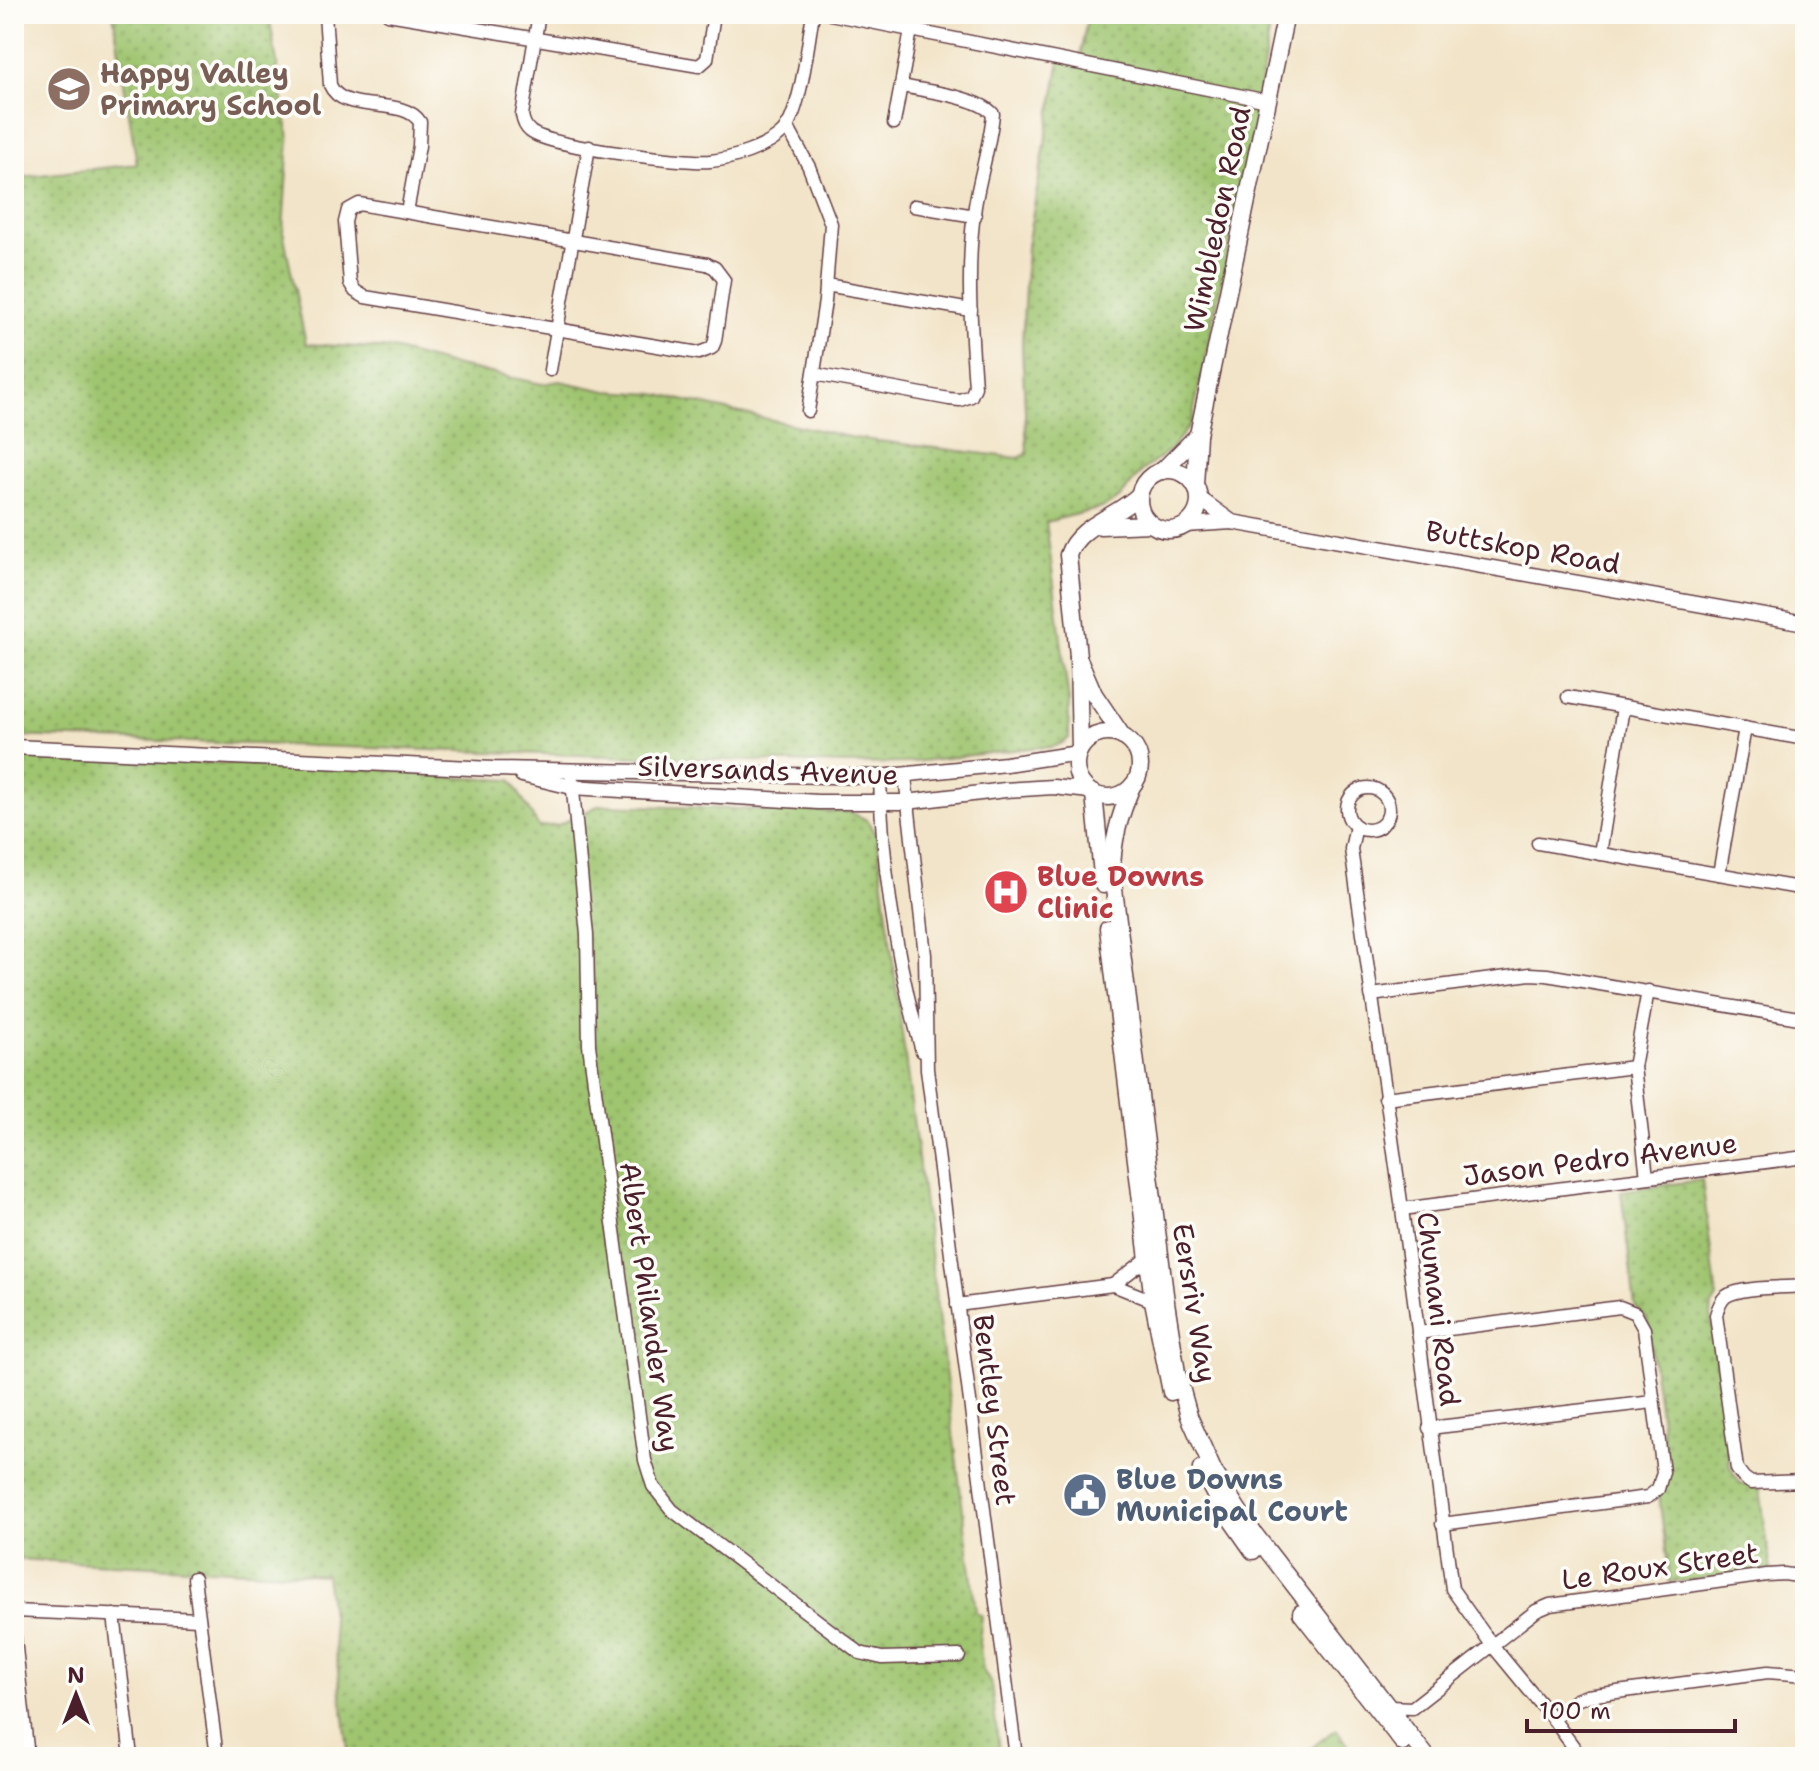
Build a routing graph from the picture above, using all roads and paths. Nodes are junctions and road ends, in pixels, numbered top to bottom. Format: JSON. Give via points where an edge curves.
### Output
{"nodes":[{"id":1,"x":325,"y":14,"type":"edge"},
{"id":2,"x":388,"y":14,"type":"edge"},
{"id":3,"x":539,"y":14,"type":"edge"},
{"id":4,"x":714,"y":14,"type":"edge"},
{"id":5,"x":813,"y":14,"type":"edge"},
{"id":6,"x":830,"y":14,"type":"edge"},
{"id":7,"x":1286,"y":14,"type":"edge"},
{"id":8,"x":911,"y":30,"type":"junction"},
{"id":9,"x":535,"y":39,"type":"junction"},
{"id":10,"x":902,"y":86,"type":"junction"},
{"id":11,"x":1268,"y":101,"type":"junction"},
{"id":12,"x":894,"y":123,"type":"dead end"},
{"id":13,"x":787,"y":126,"type":"junction"},
{"id":14,"x":589,"y":147,"type":"junction"},
{"id":15,"x":914,"y":206,"type":"dead end"},
{"id":16,"x":407,"y":212,"type":"junction"},
{"id":17,"x":975,"y":216,"type":"junction"},
{"id":18,"x":572,"y":242,"type":"junction"},
{"id":19,"x":826,"y":285,"type":"junction"},
{"id":20,"x":971,"y":310,"type":"junction"},
{"id":21,"x":557,"y":331,"type":"junction"},
{"id":22,"x":550,"y":370,"type":"dead end"},
{"id":23,"x":814,"y":374,"type":"junction"},
{"id":24,"x":808,"y":411,"type":"dead end"},
{"id":25,"x":1198,"y":435,"type":"junction"},
{"id":26,"x":1162,"y":471,"type":"junction"},
{"id":27,"x":1197,"y":492,"type":"junction"},
{"id":28,"x":1139,"y":495,"type":"junction"},
{"id":29,"x":1232,"y":522,"type":"junction"},
{"id":30,"x":1151,"y":524,"type":"junction"},
{"id":31,"x":1185,"y":525,"type":"junction"},
{"id":32,"x":1095,"y":526,"type":"junction"},
{"id":33,"x":1805,"y":623,"type":"edge"},
{"id":34,"x":1078,"y":656,"type":"junction"},
{"id":35,"x":1568,"y":697,"type":"dead end"},
{"id":36,"x":1623,"y":707,"type":"junction"},
{"id":37,"x":1745,"y":728,"type":"junction"},
{"id":38,"x":1124,"y":738,"type":"junction"},
{"id":39,"x":1805,"y":739,"type":"edge"},
{"id":40,"x":14,"y":747,"type":"edge"},
{"id":41,"x":1079,"y":751,"type":"junction"},
{"id":42,"x":493,"y":769,"type":"junction"},
{"id":43,"x":571,"y":770,"type":"junction"},
{"id":44,"x":905,"y":776,"type":"junction"},
{"id":45,"x":880,"y":777,"type":"junction"},
{"id":46,"x":1132,"y":786,"type":"junction"},
{"id":47,"x":572,"y":787,"type":"junction"},
{"id":48,"x":1092,"y":792,"type":"junction"},
{"id":49,"x":907,"y":802,"type":"junction"},
{"id":50,"x":880,"y":803,"type":"junction"},
{"id":51,"x":1356,"y":826,"type":"dead end"},
{"id":52,"x":1538,"y":843,"type":"dead end"},
{"id":53,"x":1600,"y":854,"type":"junction"},
{"id":54,"x":1719,"y":874,"type":"junction"},
{"id":55,"x":1805,"y":889,"type":"edge"},
{"id":56,"x":925,"y":955,"type":"junction"},
{"id":57,"x":901,"y":958,"type":"junction"},
{"id":58,"x":1648,"y":991,"type":"junction"},
{"id":59,"x":1371,"y":995,"type":"junction"},
{"id":60,"x":1805,"y":1019,"type":"edge"},
{"id":61,"x":1634,"y":1067,"type":"junction"},
{"id":62,"x":927,"y":1069,"type":"junction"},
{"id":63,"x":1385,"y":1098,"type":"junction"},
{"id":64,"x":1805,"y":1157,"type":"edge"},
{"id":65,"x":1647,"y":1177,"type":"junction"},
{"id":66,"x":1402,"y":1209,"type":"junction"},
{"id":67,"x":1148,"y":1258,"type":"junction"},
{"id":68,"x":1113,"y":1285,"type":"junction"},
{"id":69,"x":1805,"y":1286,"type":"edge"},
{"id":70,"x":1153,"y":1301,"type":"junction"},
{"id":71,"x":957,"y":1305,"type":"junction"},
{"id":72,"x":1418,"y":1333,"type":"junction"},
{"id":73,"x":1653,"y":1402,"type":"junction"},
{"id":74,"x":1429,"y":1428,"type":"junction"},
{"id":75,"x":1805,"y":1481,"type":"edge"},
{"id":76,"x":1442,"y":1524,"type":"junction"},
{"id":77,"x":1805,"y":1577,"type":"edge"},
{"id":78,"x":194,"y":1578,"type":"dead end"},
{"id":79,"x":14,"y":1611,"type":"edge"},
{"id":80,"x":114,"y":1615,"type":"junction"},
{"id":81,"x":199,"y":1619,"type":"junction"},
{"id":82,"x":14,"y":1630,"type":"edge"},
{"id":83,"x":1492,"y":1645,"type":"junction"},
{"id":84,"x":959,"y":1656,"type":"dead end"},
{"id":85,"x":1805,"y":1675,"type":"edge"},
{"id":86,"x":1390,"y":1707,"type":"junction"},
{"id":87,"x":1412,"y":1708,"type":"junction"},
{"id":88,"x":1553,"y":1719,"type":"junction"},
{"id":89,"x":1409,"y":1735,"type":"junction"},
{"id":90,"x":28,"y":1757,"type":"edge"},
{"id":91,"x":131,"y":1757,"type":"edge"},
{"id":92,"x":217,"y":1757,"type":"edge"},
{"id":93,"x":1016,"y":1757,"type":"edge"},
{"id":94,"x":1414,"y":1757,"type":"edge"},
{"id":95,"x":1427,"y":1757,"type":"edge"},
{"id":96,"x":1581,"y":1757,"type":"edge"}],
"edges":[{"from":1,"to":16,"type":"street","via":[[332,92],[346,100],[409,111],[420,122]]},
{"from":2,"to":9,"type":"street"},
{"from":3,"to":9,"type":"street"},
{"from":4,"to":9,"type":"street","via":[[707,59],[699,66]]},
{"from":5,"to":13,"type":"street","via":[[796,105]]},
{"from":6,"to":8,"type":"street"},
{"from":7,"to":11,"type":"main road","name":"Wimbledon Road"},
{"from":8,"to":10,"type":"street"},
{"from":8,"to":11,"type":"street"},
{"from":9,"to":14,"type":"street","via":[[524,125],[540,137]]},
{"from":10,"to":12,"type":"street"},
{"from":10,"to":17,"type":"street","via":[[991,110]]},
{"from":11,"to":25,"type":"main road","name":"Wimbledon Road"},
{"from":13,"to":14,"type":"street","via":[[749,150],[712,161]]},
{"from":13,"to":19,"type":"street","via":[[831,224]]},
{"from":14,"to":18,"type":"street"},
{"from":15,"to":17,"type":"street"},
{"from":16,"to":18,"type":"street"},
{"from":16,"to":21,"type":"street","via":[[359,204],[348,210],[350,283],[360,296]]},
{"from":17,"to":20,"type":"street"},
{"from":18,"to":21,"type":"street"},
{"from":18,"to":21,"type":"street","via":[[715,268],[724,280],[715,341],[699,353]]},
{"from":19,"to":20,"type":"street"},
{"from":19,"to":23,"type":"street"},
{"from":20,"to":23,"type":"street","via":[[971,396],[949,399]]},
{"from":21,"to":22,"type":"street"},
{"from":23,"to":24,"type":"street"},
{"from":25,"to":26,"type":"main road"},
{"from":25,"to":27,"type":"main road","name":"Wimbledon Road"},
{"from":26,"to":27,"type":"main road","via":[[1181,472]]},
{"from":26,"to":28,"type":"main road","via":[[1149,478]]},
{"from":27,"to":29,"type":"street","name":"Buttskop Road"},
{"from":27,"to":31,"type":"main road","via":[[1195,515]]},
{"from":28,"to":30,"type":"main road","via":[[1140,509]]},
{"from":28,"to":32,"type":"main road"},
{"from":29,"to":31,"type":"street","name":"Buttskop Road"},
{"from":29,"to":33,"type":"street","name":"Buttskop Road"},
{"from":30,"to":31,"type":"main road","via":[[1168,530]]},
{"from":30,"to":32,"type":"main road"},
{"from":32,"to":34,"type":"main road","via":[[1080,534],[1068,555]]},
{"from":34,"to":38,"type":"main road","via":[[1094,694]]},
{"from":34,"to":41,"type":"main road"},
{"from":35,"to":36,"type":"street"},
{"from":36,"to":37,"type":"street"},
{"from":36,"to":53,"type":"street"},
{"from":37,"to":39,"type":"street"},
{"from":37,"to":54,"type":"street"},
{"from":38,"to":41,"type":"main road","via":[[1100,734]]},
{"from":38,"to":46,"type":"main road","via":[[1139,760]]},
{"from":40,"to":42,"type":"street","name":"Silversands Avenue"},
{"from":41,"to":44,"type":"street","name":"Silversands Avenue"},
{"from":41,"to":48,"type":"main road","via":[[1077,772]]},
{"from":42,"to":43,"type":"street","name":"Silversands Avenue"},
{"from":42,"to":47,"type":"street","name":"Silversands Avenue"},
{"from":43,"to":45,"type":"street","name":"Silversands Avenue"},
{"from":43,"to":47,"type":"street","name":"Albert Philander Way"},
{"from":44,"to":45,"type":"street","name":"Silversands Avenue"},
{"from":44,"to":49,"type":"street","name":"Bentley Street"},
{"from":45,"to":50,"type":"street","name":"Bentley Street"},
{"from":46,"to":48,"type":"main road","via":[[1112,796]]},
{"from":46,"to":86,"type":"main road","name":"Eersriv Way","via":[[1118,822],[1112,873],[1180,1386],[1213,1470],[1249,1527]]},
{"from":47,"to":50,"type":"street","name":"Silversands Avenue"},
{"from":47,"to":84,"type":"street","name":"Albert Philander Way","via":[[587,935],[589,1045],[645,1460],[653,1486],[672,1510],[860,1653],[882,1658]]},
{"from":48,"to":49,"type":"street","name":"Silversands Avenue","via":[[1053,787]]},
{"from":48,"to":67,"type":"main road","name":"Eersriv Way"},
{"from":49,"to":50,"type":"street","name":"Silversands Avenue"},
{"from":49,"to":56,"type":"street","name":"Bentley Street"},
{"from":50,"to":57,"type":"street","name":"Bentley Street"},
{"from":51,"to":59,"type":"street","name":"Chumani Road","via":[[1351,849]]},
{"from":52,"to":53,"type":"street"},
{"from":53,"to":54,"type":"street"},
{"from":54,"to":55,"type":"street"},
{"from":56,"to":57,"type":"street"},
{"from":56,"to":62,"type":"street","name":"Bentley Street"},
{"from":57,"to":62,"type":"street","name":"Bentley Street"},
{"from":58,"to":59,"type":"street","via":[[1530,974]]},
{"from":58,"to":60,"type":"street"},
{"from":58,"to":61,"type":"street"},
{"from":59,"to":63,"type":"street","name":"Chumani Road"},
{"from":61,"to":63,"type":"street"},
{"from":61,"to":65,"type":"street"},
{"from":62,"to":71,"type":"street","name":"Bentley Street"},
{"from":63,"to":66,"type":"street","name":"Chumani Road"},
{"from":64,"to":65,"type":"street","name":"Jason Pedro Avenue"},
{"from":65,"to":66,"type":"street","name":"Jason Pedro Avenue"},
{"from":66,"to":72,"type":"street","name":"Chumani Road"},
{"from":67,"to":68,"type":"street"},
{"from":67,"to":70,"type":"main road","name":"Eersriv Way"},
{"from":68,"to":70,"type":"street"},
{"from":68,"to":71,"type":"street"},
{"from":69,"to":75,"type":"street","via":[[1727,1295],[1716,1315],[1737,1469],[1751,1483]]},
{"from":70,"to":94,"type":"main road","name":"Eersriv Way","via":[[1170,1391],[1203,1475],[1238,1531]]},
{"from":71,"to":93,"type":"street","name":"Bentley Street"},
{"from":72,"to":73,"type":"street","via":[[1627,1308],[1644,1329]]},
{"from":72,"to":74,"type":"street","name":"Chumani Road"},
{"from":73,"to":74,"type":"street"},
{"from":73,"to":76,"type":"street","via":[[1663,1472],[1653,1495]]},
{"from":74,"to":76,"type":"street","name":"Chumani Road"},
{"from":76,"to":83,"type":"street","name":"Chumani Road","via":[[1452,1589]]},
{"from":77,"to":83,"type":"street","name":"Le Roux Street","via":[[1767,1575],[1550,1605]]},
{"from":78,"to":81,"type":"street"},
{"from":79,"to":80,"type":"street"},
{"from":80,"to":81,"type":"street"},
{"from":80,"to":91,"type":"street"},
{"from":81,"to":92,"type":"street"},
{"from":82,"to":90,"type":"street"},
{"from":83,"to":87,"type":"street","name":"Le Roux Street"},
{"from":83,"to":88,"type":"street","name":"Chumani Road"},
{"from":85,"to":88,"type":"street","via":[[1768,1672],[1587,1696]]},
{"from":86,"to":87,"type":"street"},
{"from":86,"to":89,"type":"main road","name":"Eersriv Way"},
{"from":87,"to":89,"type":"street"},
{"from":88,"to":96,"type":"street","name":"Chumani Road"},
{"from":89,"to":95,"type":"main road","name":"Eersriv Way"}]}
